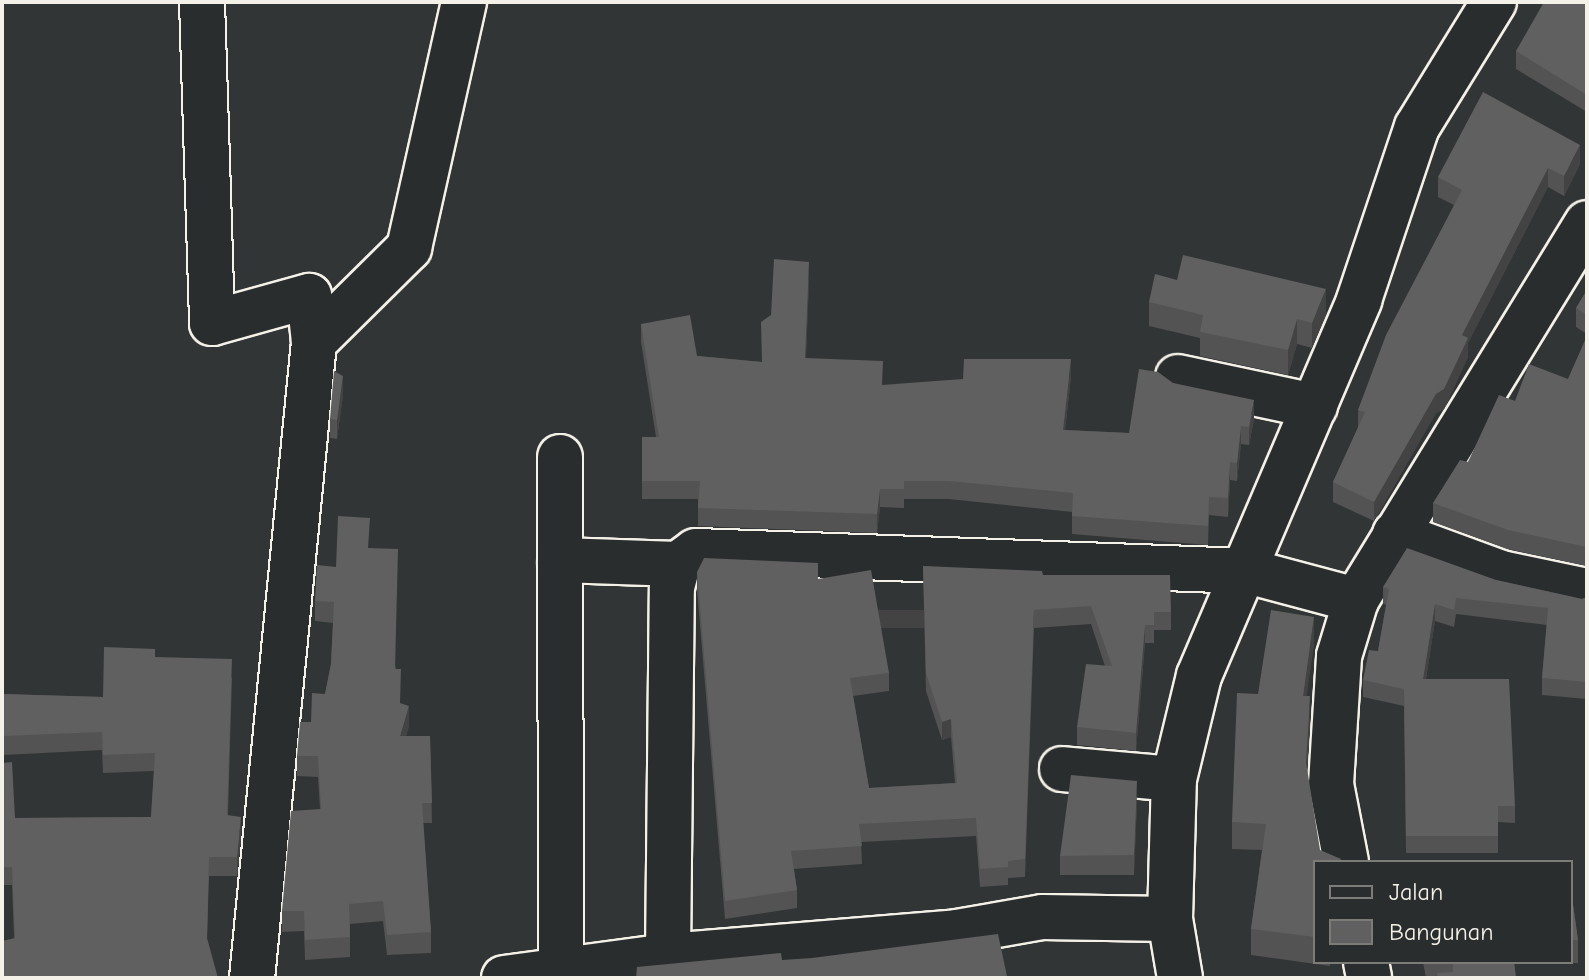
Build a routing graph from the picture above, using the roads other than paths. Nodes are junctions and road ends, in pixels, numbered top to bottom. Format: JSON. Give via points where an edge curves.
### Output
{"nodes":[{"id":1,"x":202,"y":2,"type":"edge"},
{"id":2,"x":464,"y":2,"type":"edge"},
{"id":3,"x":1494,"y":2,"type":"edge"},
{"id":4,"x":1580,"y":247,"type":"edge"},
{"id":5,"x":314,"y":342,"type":"junction"},
{"id":6,"x":1178,"y":377,"type":"dead end"},
{"id":7,"x":1315,"y":406,"type":"junction"},
{"id":8,"x":560,"y":457,"type":"dead end"},
{"id":9,"x":1395,"y":534,"type":"junction"},
{"id":10,"x":560,"y":560,"type":"junction"},
{"id":11,"x":678,"y":564,"type":"junction"},
{"id":12,"x":1280,"y":578,"type":"junction"},
{"id":13,"x":1587,"y":591,"type":"edge"},
{"id":14,"x":1356,"y":600,"type":"junction"},
{"id":15,"x":1062,"y":769,"type":"dead end"},
{"id":16,"x":1174,"y":779,"type":"junction"},
{"id":17,"x":1346,"y":860,"type":"edge"},
{"id":18,"x":1170,"y":919,"type":"junction"},
{"id":19,"x":668,"y":956,"type":"junction"},
{"id":20,"x":561,"y":970,"type":"junction"},
{"id":21,"x":252,"y":978,"type":"edge"},
{"id":22,"x":504,"y":978,"type":"edge"},
{"id":23,"x":1180,"y":978,"type":"edge"}],
"edges":[{"from":1,"to":5,"type":"street","via":[[212,323],[309,296]]},
{"from":2,"to":5,"type":"street","via":[[409,248]]},
{"from":3,"to":7,"type":"street","via":[[1417,127],[1359,300]]},
{"from":4,"to":9,"type":"street"},
{"from":5,"to":21,"type":"street"},
{"from":6,"to":7,"type":"street"},
{"from":7,"to":12,"type":"street"},
{"from":8,"to":10,"type":"street"},
{"from":9,"to":13,"type":"street","via":[[1501,573]]},
{"from":9,"to":14,"type":"street"},
{"from":10,"to":11,"type":"street"},
{"from":10,"to":20,"type":"street"},
{"from":11,"to":12,"type":"street","via":[[696,551],[715,550]]},
{"from":11,"to":19,"type":"street","via":[[672,587]]},
{"from":12,"to":14,"type":"street"},
{"from":12,"to":16,"type":"street","via":[[1199,676]]},
{"from":14,"to":17,"type":"street","via":[[1339,656],[1331,784]]},
{"from":15,"to":16,"type":"street"},
{"from":16,"to":18,"type":"street"},
{"from":18,"to":19,"type":"street","via":[[1042,917],[957,932]]},
{"from":18,"to":23,"type":"street"},
{"from":19,"to":20,"type":"street"},
{"from":20,"to":22,"type":"street"}]}
